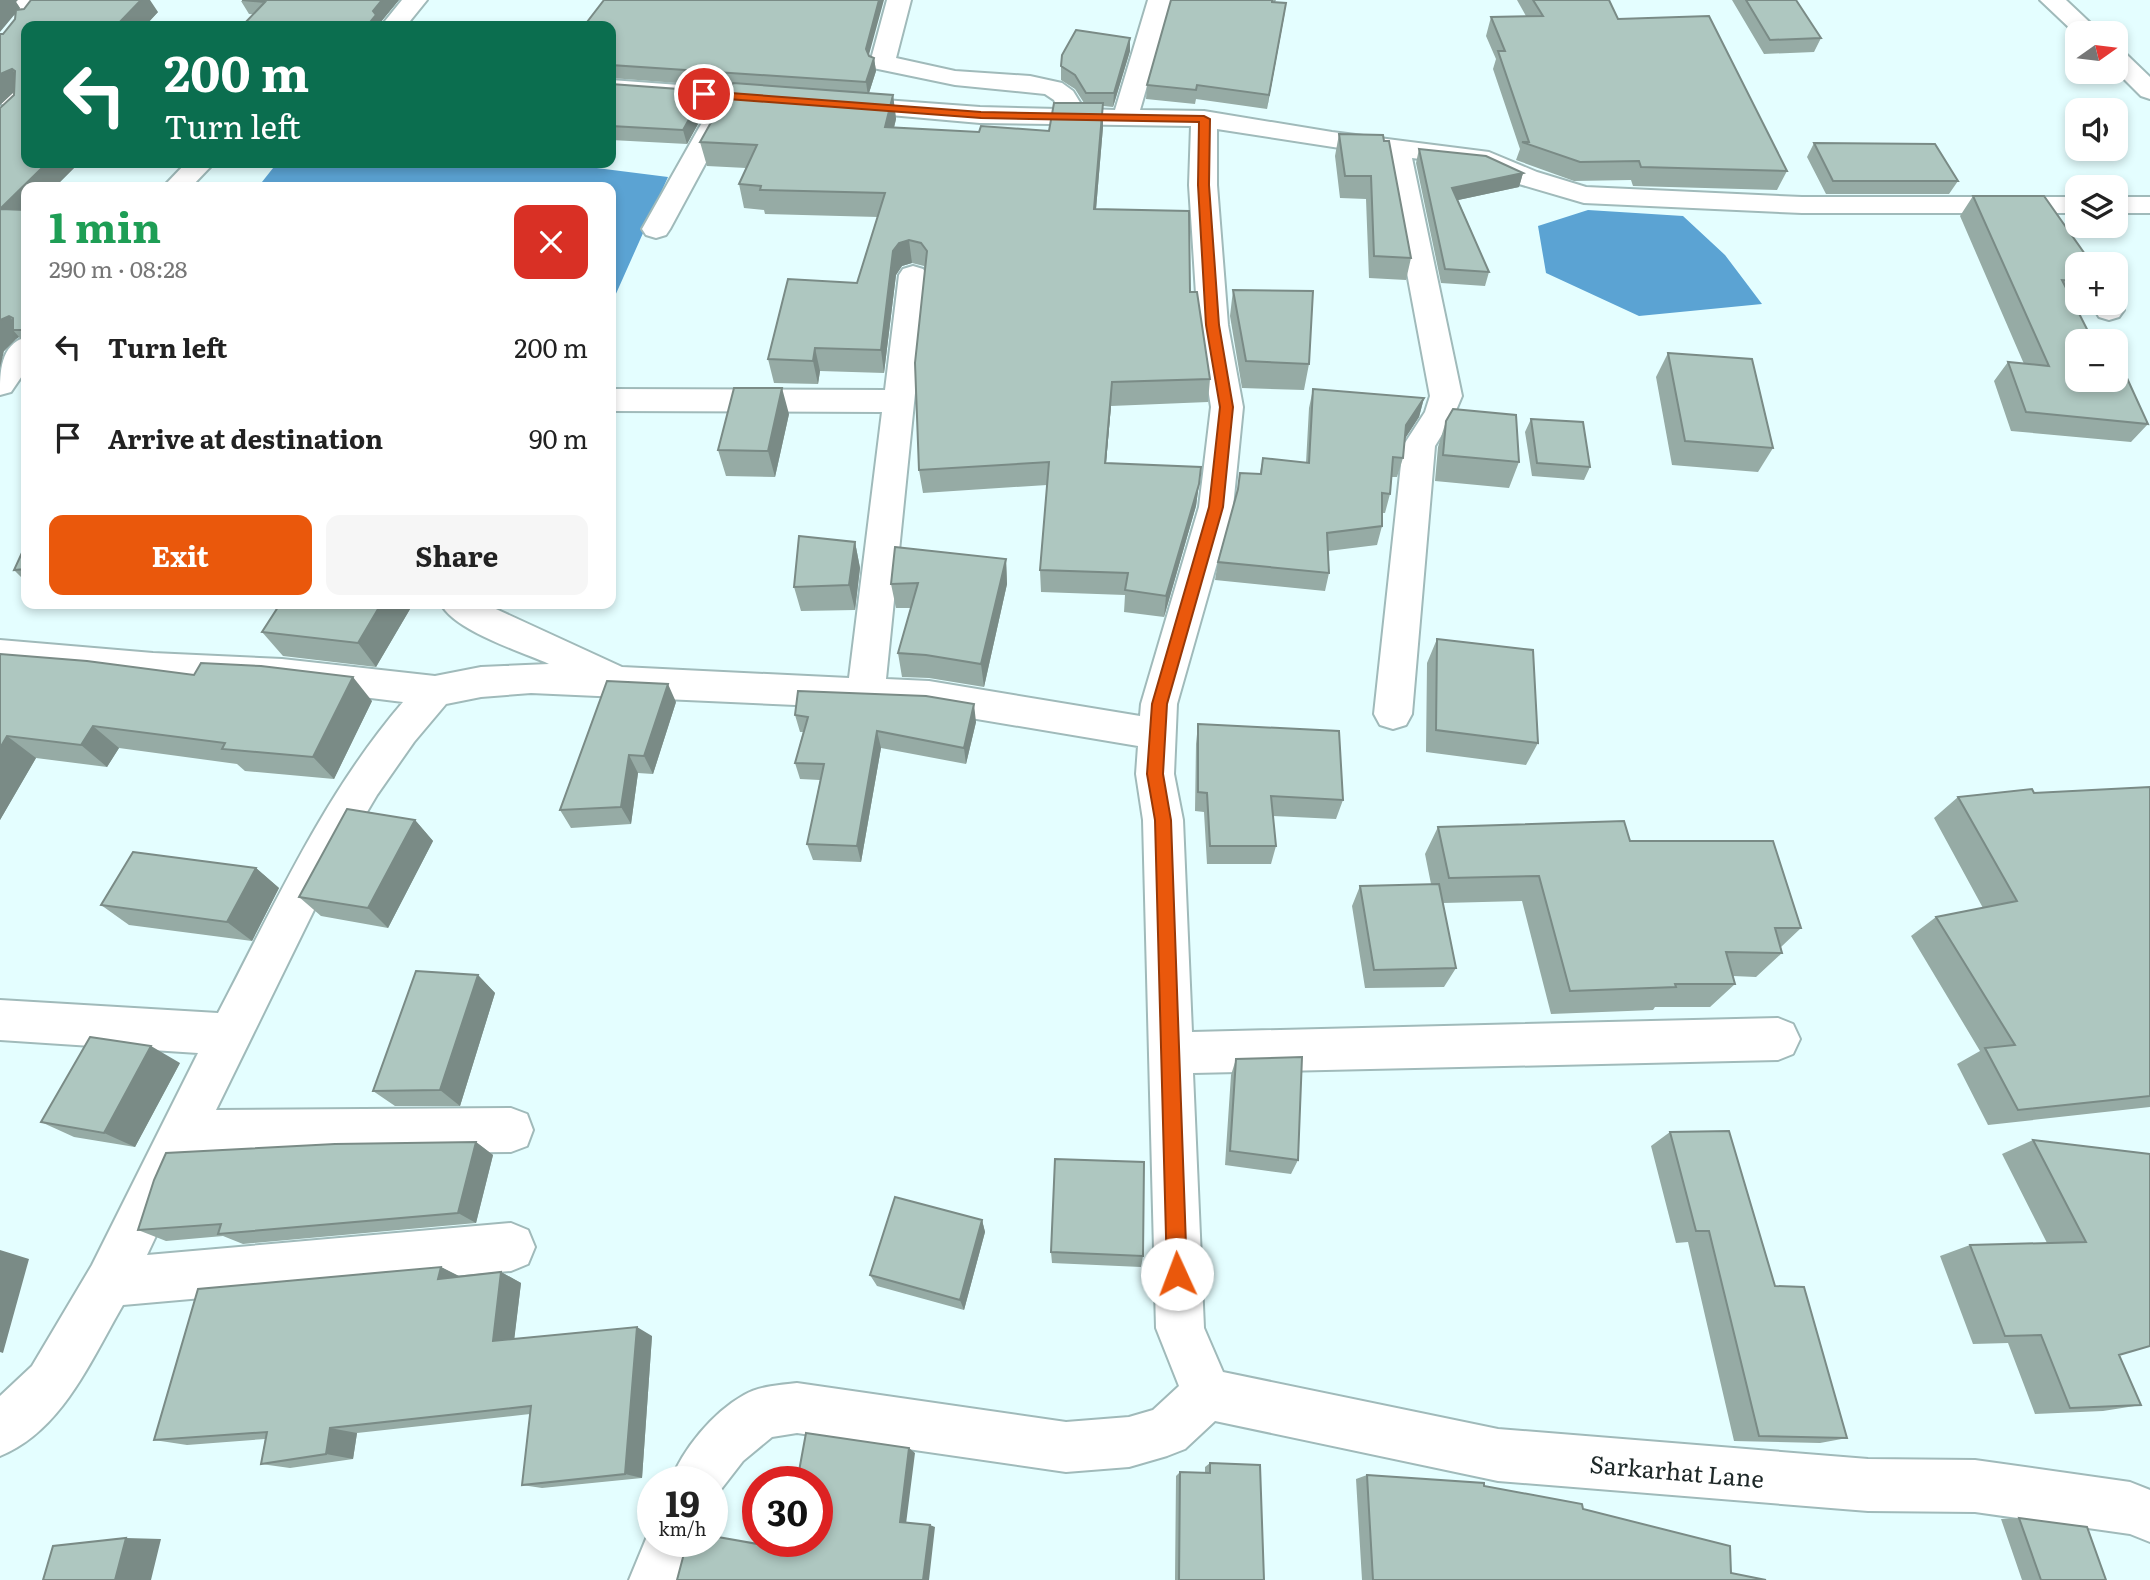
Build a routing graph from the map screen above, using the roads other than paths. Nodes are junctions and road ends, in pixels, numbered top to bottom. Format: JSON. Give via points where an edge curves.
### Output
{"nodes":[{"id":1,"x":415,"y":0,"type":"edge"},
{"id":2,"x":900,"y":0,"type":"edge"},
{"id":3,"x":1160,"y":0,"type":"edge"},
{"id":4,"x":2052,"y":0,"type":"edge"},
{"id":5,"x":38,"y":4,"type":"edge"},
{"id":6,"x":0,"y":7,"type":"edge"},
{"id":7,"x":25,"y":21,"type":"edge"},
{"id":8,"x":397,"y":21,"type":"edge"},
{"id":9,"x":2076,"y":21,"type":"edge"},
{"id":10,"x":2128,"y":70,"type":"edge"},
{"id":11,"x":616,"y":87,"type":"edge"},
{"id":12,"x":2150,"y":91,"type":"edge"},
{"id":13,"x":0,"y":96,"type":"edge"},
{"id":14,"x":729,"y":96,"type":"junction"},
{"id":15,"x":21,"y":98,"type":"edge"},
{"id":16,"x":795,"y":101,"type":"edge"},
{"id":17,"x":21,"y":103,"type":"edge"},
{"id":18,"x":822,"y":103,"type":"edge"},
{"id":19,"x":1075,"y":117,"type":"junction"},
{"id":20,"x":1125,"y":118,"type":"junction"},
{"id":21,"x":1204,"y":119,"type":"junction"},
{"id":22,"x":0,"y":122,"type":"edge"},
{"id":23,"x":1397,"y":148,"type":"junction"},
{"id":24,"x":196,"y":168,"type":"edge"},
{"id":25,"x":181,"y":182,"type":"edge"},
{"id":26,"x":2065,"y":205,"type":"edge"},
{"id":27,"x":2128,"y":205,"type":"edge"},
{"id":28,"x":2150,"y":205,"type":"edge"},
{"id":29,"x":2041,"y":206,"type":"junction"},
{"id":30,"x":656,"y":229,"type":"dead end"},
{"id":31,"x":2056,"y":229,"type":"edge"},
{"id":32,"x":913,"y":275,"type":"dead end"},
{"id":33,"x":616,"y":400,"type":"edge"},
{"id":34,"x":899,"y":401,"type":"junction"},
{"id":35,"x":466,"y":609,"type":"edge"},
{"id":36,"x":0,"y":653,"type":"edge"},
{"id":37,"x":622,"y":682,"type":"junction"},
{"id":38,"x":435,"y":691,"type":"junction"},
{"id":39,"x":866,"y":692,"type":"junction"},
{"id":40,"x":1394,"y":714,"type":"dead end"},
{"id":41,"x":1158,"y":734,"type":"junction"},
{"id":42,"x":0,"y":1020,"type":"edge"},
{"id":43,"x":230,"y":1034,"type":"junction"},
{"id":44,"x":1778,"y":1039,"type":"dead end"},
{"id":45,"x":1169,"y":1053,"type":"junction"},
{"id":46,"x":511,"y":1130,"type":"dead end"},
{"id":47,"x":181,"y":1133,"type":"junction"},
{"id":48,"x":511,"y":1247,"type":"dead end"},
{"id":49,"x":109,"y":1282,"type":"junction"},
{"id":50,"x":1207,"y":1394,"type":"junction"},
{"id":51,"x":0,"y":1430,"type":"edge"},
{"id":52,"x":708,"y":1466,"type":"edge"},
{"id":53,"x":2150,"y":1516,"type":"edge"},
{"id":54,"x":664,"y":1557,"type":"edge"},
{"id":55,"x":656,"y":1580,"type":"edge"}],
"edges":[{"from":1,"to":8,"type":"street"},
{"from":2,"to":19,"type":"street","via":[[882,64],[955,78],[1053,88],[1064,96]]},
{"from":3,"to":20,"type":"street"},
{"from":4,"to":9,"type":"street"},
{"from":5,"to":6,"type":"street"},
{"from":5,"to":7,"type":"street"},
{"from":10,"to":12,"type":"street"},
{"from":11,"to":14,"type":"street"},
{"from":13,"to":15,"type":"street"},
{"from":14,"to":16,"type":"street"},
{"from":14,"to":30,"type":"street"},
{"from":17,"to":22,"type":"street"},
{"from":18,"to":19,"type":"street"},
{"from":19,"to":20,"type":"street"},
{"from":20,"to":21,"type":"street"},
{"from":21,"to":23,"type":"street"},
{"from":21,"to":41,"type":"street","via":[[1203,185],[1213,325],[1227,407],[1216,507],[1159,704]]},
{"from":23,"to":29,"type":"street","via":[[1489,160],[1584,195],[1802,205]]},
{"from":23,"to":40,"type":"street","via":[[1446,396],[1444,408],[1419,446]]},
{"from":24,"to":25,"type":"street"},
{"from":26,"to":29,"type":"street"},
{"from":27,"to":28,"type":"street"},
{"from":29,"to":31,"type":"street"},
{"from":32,"to":34,"type":"street"},
{"from":33,"to":34,"type":"street"},
{"from":34,"to":39,"type":"street"},
{"from":35,"to":37,"type":"street"},
{"from":36,"to":38,"type":"street","via":[[282,673]]},
{"from":37,"to":38,"type":"street","via":[[531,678]]},
{"from":37,"to":39,"type":"street"},
{"from":38,"to":43,"type":"street","via":[[363,784]]},
{"from":39,"to":41,"type":"street","via":[[929,696]]},
{"from":41,"to":45,"type":"street","via":[[1155,774],[1163,820]]},
{"from":42,"to":43,"type":"street"},
{"from":43,"to":47,"type":"street"},
{"from":44,"to":45,"type":"street"},
{"from":45,"to":50,"type":"street","via":[[1180,1328]]},
{"from":46,"to":47,"type":"street"},
{"from":47,"to":49,"type":"street"},
{"from":48,"to":49,"type":"street"},
{"from":49,"to":51,"type":"street","via":[[50,1384]]},
{"from":50,"to":52,"type":"street","via":[[1167,1431],[1129,1442],[1066,1447],[797,1408],[761,1413],[725,1443]]},
{"from":50,"to":53,"type":"street","name":"Sarkarhat Lane","via":[[1497,1455],[1868,1485],[1975,1486],[2130,1508]]},
{"from":54,"to":55,"type":"street"}]}
